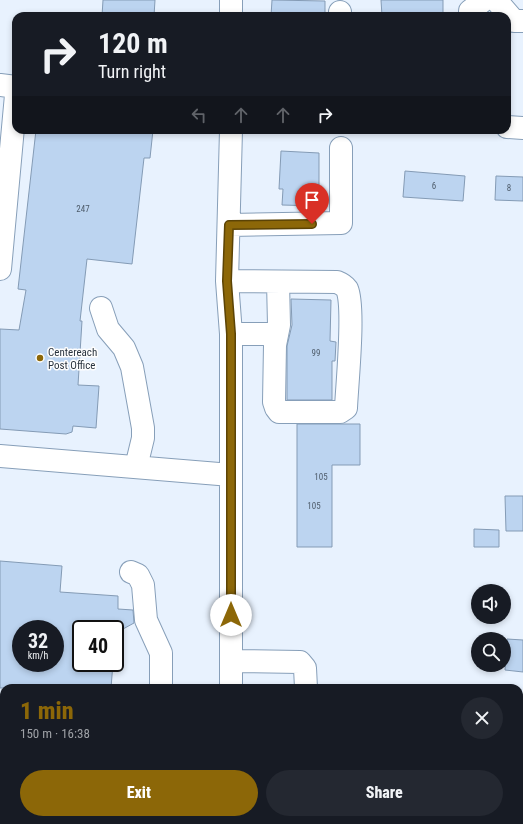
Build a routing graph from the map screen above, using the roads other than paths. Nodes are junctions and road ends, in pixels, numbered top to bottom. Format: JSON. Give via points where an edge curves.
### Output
{"nodes":[{"id":1,"x":231,"y":0,"type":"edge"},
{"id":2,"x":484,"y":0,"type":"edge"},
{"id":3,"x":496,"y":0,"type":"edge"},
{"id":4,"x":231,"y":12,"type":"edge"},
{"id":5,"x":470,"y":12,"type":"edge"},
{"id":6,"x":506,"y":12,"type":"edge"},
{"id":7,"x":511,"y":18,"type":"edge"},
{"id":8,"x":523,"y":21,"type":"edge"},
{"id":9,"x":0,"y":85,"type":"edge"},
{"id":10,"x":12,"y":86,"type":"edge"},
{"id":11,"x":511,"y":127,"type":"edge"},
{"id":12,"x":523,"y":128,"type":"edge"},
{"id":13,"x":12,"y":134,"type":"edge"},
{"id":14,"x":231,"y":134,"type":"edge"},
{"id":15,"x":341,"y":148,"type":"dead end"},
{"id":16,"x":229,"y":225,"type":"junction"},
{"id":17,"x":0,"y":269,"type":"edge"},
{"id":18,"x":227,"y":281,"type":"junction"},
{"id":19,"x":278,"y":282,"type":"junction"},
{"id":20,"x":101,"y":308,"type":"dead end"},
{"id":21,"x":231,"y":334,"type":"junction"},
{"id":22,"x":275,"y":345,"type":"junction"},
{"id":23,"x":0,"y":456,"type":"edge"},
{"id":24,"x":136,"y":467,"type":"junction"},
{"id":25,"x":231,"y":475,"type":"junction"},
{"id":26,"x":132,"y":572,"type":"dead end"},
{"id":27,"x":231,"y":662,"type":"junction"},
{"id":28,"x":161,"y":684,"type":"edge"},
{"id":29,"x":231,"y":684,"type":"edge"},
{"id":30,"x":306,"y":684,"type":"edge"}],
"edges":[{"from":1,"to":4,"type":"street"},
{"from":2,"to":5,"type":"street"},
{"from":3,"to":6,"type":"street"},
{"from":7,"to":8,"type":"street","via":[[514,21]]},
{"from":9,"to":10,"type":"street"},
{"from":11,"to":12,"type":"street"},
{"from":13,"to":17,"type":"street"},
{"from":14,"to":16,"type":"street"},
{"from":15,"to":16,"type":"street","via":[[341,224]]},
{"from":16,"to":18,"type":"street"},
{"from":18,"to":19,"type":"street"},
{"from":18,"to":21,"type":"street"},
{"from":19,"to":22,"type":"street","via":[[279,325]]},
{"from":19,"to":22,"type":"street","via":[[337,282],[343,284],[347,290],[350,301],[350,327],[346,408],[340,412],[276,410]]},
{"from":20,"to":24,"type":"street","via":[[108,329],[124,348],[132,367],[143,428]]},
{"from":21,"to":22,"type":"street","via":[[273,334]]},
{"from":21,"to":25,"type":"street"},
{"from":23,"to":24,"type":"street"},
{"from":24,"to":25,"type":"street"},
{"from":25,"to":27,"type":"street"},
{"from":26,"to":28,"type":"street","via":[[138,575],[143,585],[146,620],[161,653]]},
{"from":27,"to":29,"type":"street"},
{"from":27,"to":30,"type":"street","via":[[300,662],[305,668]]}]}
